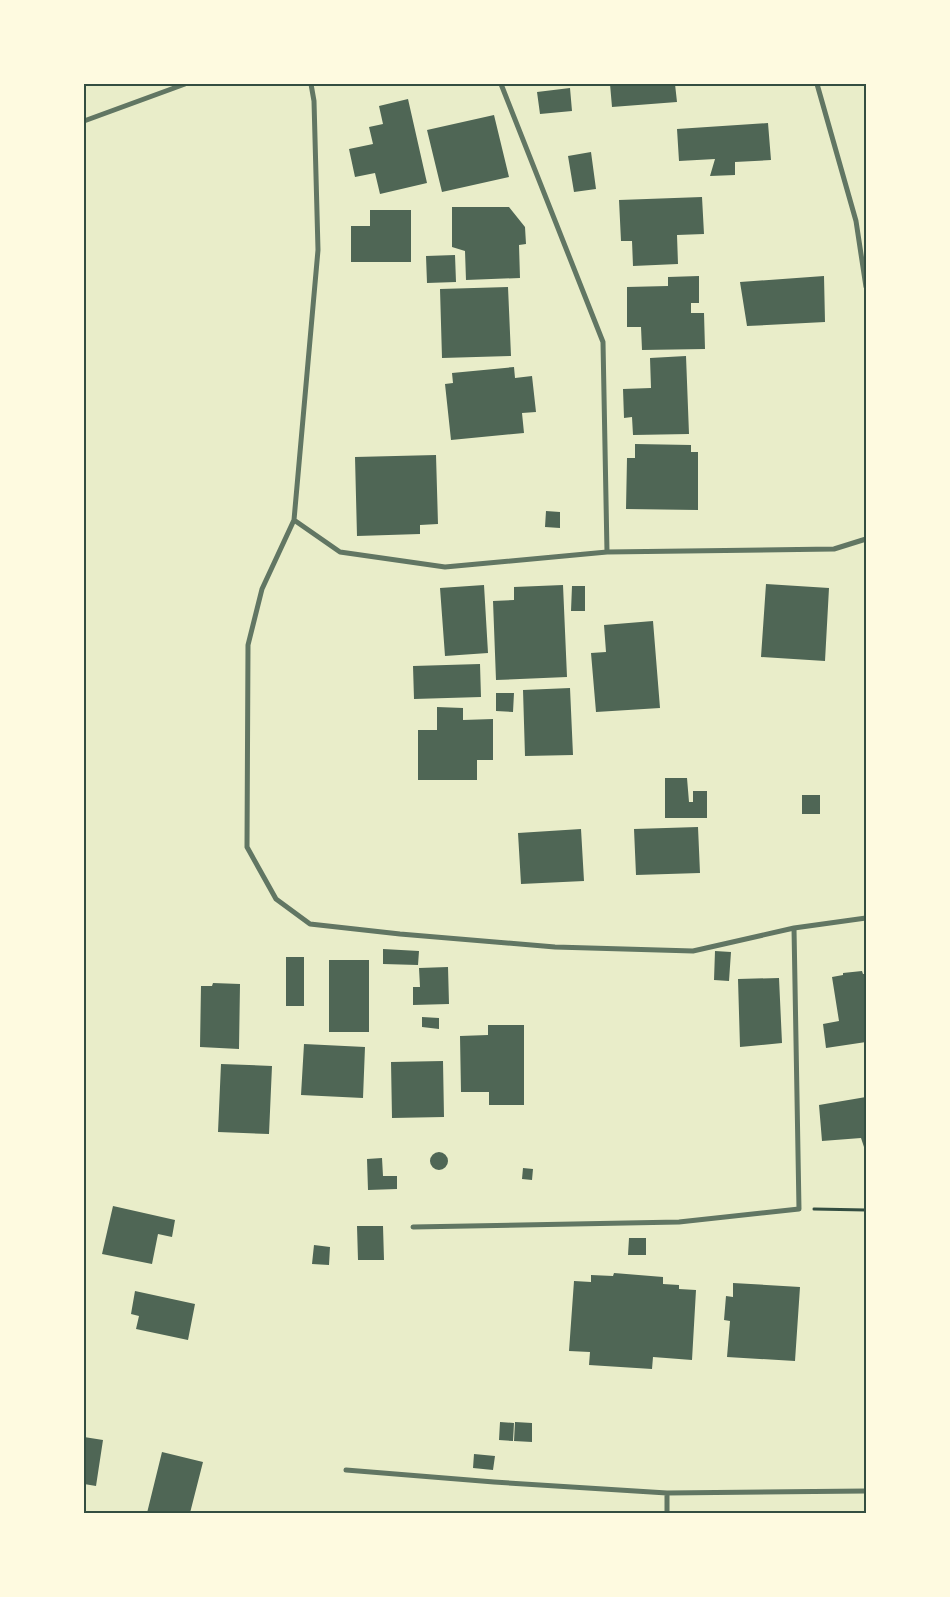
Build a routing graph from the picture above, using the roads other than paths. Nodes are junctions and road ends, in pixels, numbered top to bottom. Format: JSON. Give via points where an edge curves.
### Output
{"nodes":[{"id":1,"x":185,"y":84,"type":"edge"},
{"id":2,"x":311,"y":84,"type":"edge"},
{"id":3,"x":501,"y":84,"type":"edge"},
{"id":4,"x":817,"y":84,"type":"edge"},
{"id":5,"x":84,"y":121,"type":"edge"},
{"id":6,"x":866,"y":287,"type":"edge"},
{"id":7,"x":294,"y":520,"type":"junction"},
{"id":8,"x":866,"y":539,"type":"edge"},
{"id":9,"x":607,"y":552,"type":"junction"},
{"id":10,"x":866,"y":918,"type":"edge"},
{"id":11,"x":794,"y":928,"type":"junction"},
{"id":12,"x":413,"y":1227,"type":"dead end"},
{"id":13,"x":346,"y":1470,"type":"dead end"},
{"id":14,"x":866,"y":1491,"type":"edge"},
{"id":15,"x":667,"y":1493,"type":"junction"},
{"id":16,"x":667,"y":1513,"type":"edge"}],
"edges":[{"from":1,"to":5,"type":"street"},
{"from":2,"to":7,"type":"street","via":[[318,250]]},
{"from":3,"to":9,"type":"street","via":[[603,342]]},
{"from":4,"to":6,"type":"street","via":[[856,221]]},
{"from":7,"to":9,"type":"street","via":[[340,552],[445,567]]},
{"from":7,"to":11,"type":"street","via":[[262,589],[248,645],[247,847],[276,899],[310,924],[555,947],[693,951]]},
{"from":8,"to":9,"type":"street","via":[[834,549]]},
{"from":10,"to":11,"type":"street"},
{"from":11,"to":12,"type":"street","via":[[799,1209],[680,1222]]},
{"from":13,"to":15,"type":"street"},
{"from":14,"to":15,"type":"street"},
{"from":15,"to":16,"type":"street"}]}
